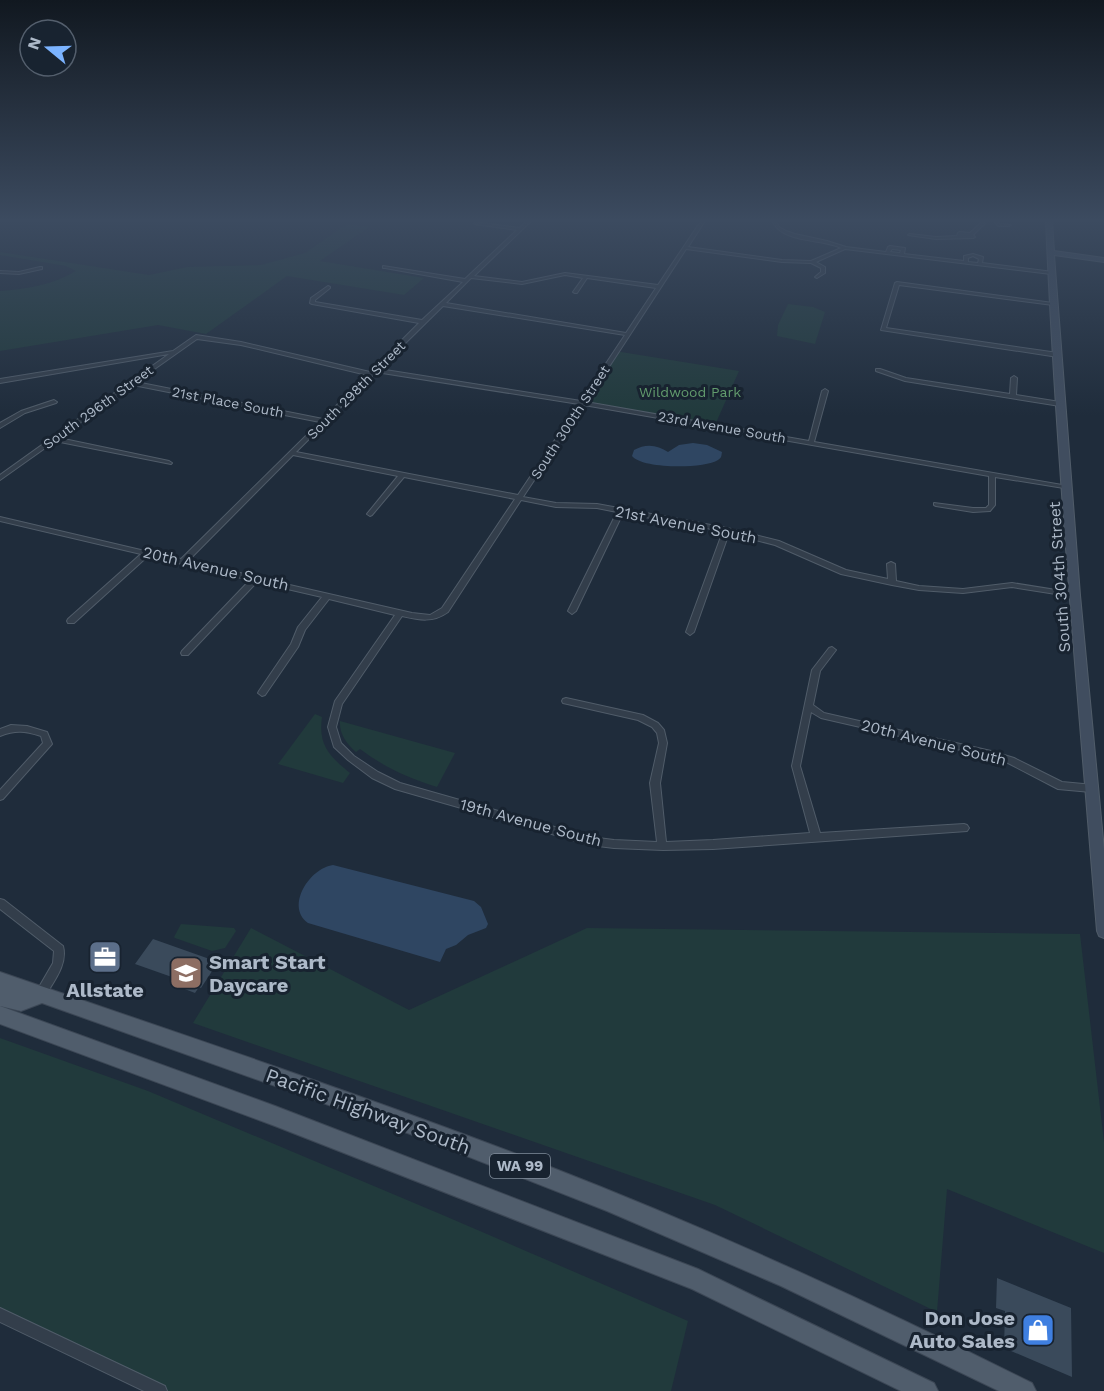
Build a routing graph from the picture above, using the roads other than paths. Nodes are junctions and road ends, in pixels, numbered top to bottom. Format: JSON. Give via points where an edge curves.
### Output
{"nodes":[{"id":1,"x":462,"y":286,"type":"edge"},
{"id":2,"x":579,"y":286,"type":"edge"},
{"id":3,"x":651,"y":286,"type":"edge"},
{"id":4,"x":896,"y":286,"type":"edge"},
{"id":5,"x":919,"y":286,"type":"edge"},
{"id":6,"x":1052,"y":286,"type":"edge"},
{"id":7,"x":328,"y":287,"type":"dead end"},
{"id":8,"x":659,"y":287,"type":"joint"},
{"id":9,"x":575,"y":292,"type":"dead end"},
{"id":10,"x":442,"y":304,"type":"junction"},
{"id":11,"x":1053,"y":304,"type":"junction"},
{"id":12,"x":423,"y":322,"type":"junction"},
{"id":13,"x":626,"y":334,"type":"junction"},
{"id":14,"x":196,"y":337,"type":"joint"},
{"id":15,"x":175,"y":351,"type":"junction"},
{"id":16,"x":1058,"y":355,"type":"junction"},
{"id":17,"x":878,"y":370,"type":"dead end"},
{"id":18,"x":374,"y":372,"type":"junction"},
{"id":19,"x":1014,"y":378,"type":"dead end"},
{"id":20,"x":0,"y":381,"type":"edge"},
{"id":21,"x":132,"y":383,"type":"junction"},
{"id":22,"x":825,"y":391,"type":"dead end"},
{"id":23,"x":1013,"y":396,"type":"junction"},
{"id":24,"x":54,"y":402,"type":"dead end"},
{"id":25,"x":581,"y":403,"type":"junction"},
{"id":26,"x":1060,"y":404,"type":"junction"},
{"id":27,"x":324,"y":421,"type":"junction"},
{"id":28,"x":0,"y":426,"type":"edge"},
{"id":29,"x":55,"y":439,"type":"junction"},
{"id":30,"x":811,"y":443,"type":"junction"},
{"id":31,"x":292,"y":453,"type":"junction"},
{"id":32,"x":169,"y":463,"type":"dead end"},
{"id":33,"x":0,"y":468,"type":"edge"},
{"id":34,"x":8,"y":472,"type":"junction"},
{"id":35,"x":992,"y":474,"type":"junction"},
{"id":36,"x":401,"y":476,"type":"junction"},
{"id":37,"x":0,"y":478,"type":"edge"},
{"id":38,"x":1068,"y":488,"type":"junction"},
{"id":39,"x":520,"y":498,"type":"junction"},
{"id":40,"x":936,"y":504,"type":"dead end"},
{"id":41,"x":621,"y":510,"type":"junction"},
{"id":42,"x":370,"y":514,"type":"dead end"},
{"id":43,"x":0,"y":519,"type":"edge"},
{"id":44,"x":728,"y":530,"type":"junction"},
{"id":45,"x":148,"y":552,"type":"junction"},
{"id":46,"x":184,"y":561,"type":"junction"},
{"id":47,"x":891,"y":564,"type":"dead end"},
{"id":48,"x":256,"y":578,"type":"junction"},
{"id":49,"x":892,"y":583,"type":"junction"},
{"id":50,"x":1075,"y":595,"type":"junction"},
{"id":51,"x":327,"y":596,"type":"junction"},
{"id":52,"x":572,"y":611,"type":"dead end"},
{"id":53,"x":400,"y":613,"type":"junction"},
{"id":54,"x":432,"y":618,"type":"joint"},
{"id":55,"x":71,"y":621,"type":"dead end"},
{"id":56,"x":690,"y":632,"type":"dead end"},
{"id":57,"x":832,"y":650,"type":"dead end"},
{"id":58,"x":185,"y":654,"type":"dead end"},
{"id":59,"x":262,"y":693,"type":"dead end"},
{"id":60,"x":566,"y":700,"type":"dead end"},
{"id":61,"x":810,"y":707,"type":"junction"},
{"id":62,"x":0,"y":733,"type":"edge"},
{"id":63,"x":1091,"y":788,"type":"junction"},
{"id":64,"x":0,"y":796,"type":"edge"},
{"id":65,"x":964,"y":828,"type":"dead end"},
{"id":66,"x":816,"y":837,"type":"junction"},
{"id":67,"x":662,"y":846,"type":"junction"},
{"id":68,"x":0,"y":903,"type":"edge"},
{"id":69,"x":1104,"y":931,"type":"edge"},
{"id":70,"x":0,"y":980,"type":"edge"},
{"id":71,"x":40,"y":994,"type":"junction"},
{"id":72,"x":0,"y":997,"type":"edge"},
{"id":73,"x":0,"y":1015,"type":"edge"},
{"id":74,"x":0,"y":1315,"type":"edge"},
{"id":75,"x":160,"y":1391,"type":"edge"},
{"id":76,"x":926,"y":1391,"type":"edge"},
{"id":77,"x":1024,"y":1391,"type":"edge"}],
"edges":[{"from":1,"to":10,"type":"street","name":"South 298th Street"},
{"from":2,"to":9,"type":"street"},
{"from":3,"to":8,"type":"street"},
{"from":4,"to":16,"type":"street","via":[[883,329]]},
{"from":5,"to":11,"type":"street"},
{"from":6,"to":11,"type":"street","name":"South 304th Street"},
{"from":7,"to":12,"type":"street","via":[[312,303]]},
{"from":8,"to":13,"type":"street","name":"South 300th Street"},
{"from":10,"to":12,"type":"street","name":"South 298th Street"},
{"from":10,"to":13,"type":"street"},
{"from":11,"to":16,"type":"street","name":"South 304th Street"},
{"from":12,"to":18,"type":"street","name":"South 298th Street"},
{"from":13,"to":25,"type":"street","name":"South 300th Street"},
{"from":14,"to":15,"type":"street","name":"South 296th Street"},
{"from":14,"to":18,"type":"street","name":"23rd Avenue South","via":[[282,351],[334,368]]},
{"from":15,"to":20,"type":"street"},
{"from":15,"to":21,"type":"street","name":"South 296th Street"},
{"from":16,"to":26,"type":"street","name":"South 304th Street"},
{"from":17,"to":23,"type":"street","via":[[901,378]]},
{"from":18,"to":25,"type":"street","name":"23rd Avenue South"},
{"from":18,"to":27,"type":"street","name":"South 298th Street"},
{"from":19,"to":23,"type":"street"},
{"from":21,"to":27,"type":"street","name":"21st Place South"},
{"from":21,"to":29,"type":"street","name":"South 296th Street"},
{"from":22,"to":30,"type":"street"},
{"from":23,"to":26,"type":"street"},
{"from":24,"to":28,"type":"street","via":[[23,412]]},
{"from":25,"to":30,"type":"street","name":"23rd Avenue South"},
{"from":25,"to":39,"type":"street","name":"South 300th Street"},
{"from":26,"to":38,"type":"street","name":"South 304th Street"},
{"from":27,"to":31,"type":"street","name":"South 298th Street"},
{"from":29,"to":32,"type":"street"},
{"from":29,"to":34,"type":"street","name":"South 296th Street"},
{"from":30,"to":35,"type":"street","name":"23rd Avenue South"},
{"from":31,"to":36,"type":"street","name":"21st Avenue South"},
{"from":31,"to":46,"type":"street","name":"South 298th Street"},
{"from":33,"to":34,"type":"street"},
{"from":34,"to":37,"type":"street","name":"South 296th Street"},
{"from":35,"to":38,"type":"street","name":"23rd Avenue South"},
{"from":35,"to":40,"type":"street","via":[[992,505],[988,510]]},
{"from":36,"to":39,"type":"street","name":"21st Avenue South"},
{"from":36,"to":42,"type":"street"},
{"from":38,"to":50,"type":"street","name":"South 304th Street"},
{"from":39,"to":41,"type":"street","name":"21st Avenue South"},
{"from":39,"to":54,"type":"street","name":"South 300th Street","via":[[445,610]]},
{"from":41,"to":44,"type":"street","name":"21st Avenue South"},
{"from":41,"to":52,"type":"street"},
{"from":43,"to":45,"type":"street","name":"20th Avenue South"},
{"from":44,"to":49,"type":"street","name":"21st Avenue South","via":[[777,543],[844,572]]},
{"from":44,"to":56,"type":"street"},
{"from":45,"to":46,"type":"street","name":"20th Avenue South"},
{"from":45,"to":55,"type":"street"},
{"from":46,"to":48,"type":"street","name":"20th Avenue South"},
{"from":47,"to":49,"type":"street"},
{"from":48,"to":51,"type":"street","name":"20th Avenue South"},
{"from":48,"to":58,"type":"street"},
{"from":49,"to":50,"type":"street","name":"21st Avenue South","via":[[952,591],[1012,585]]},
{"from":50,"to":63,"type":"street","name":"South 304th Street"},
{"from":51,"to":53,"type":"street","name":"20th Avenue South"},
{"from":51,"to":59,"type":"street","via":[[301,629],[295,645]]},
{"from":53,"to":54,"type":"street","name":"20th Avenue South"},
{"from":53,"to":67,"type":"street","name":"19th Avenue South","via":[[334,712],[332,734],[351,758],[398,786],[590,841]]},
{"from":57,"to":61,"type":"street","via":[[816,670]]},
{"from":60,"to":67,"type":"street","via":[[640,717],[661,732],[663,744],[655,783]]},
{"from":61,"to":63,"type":"street","name":"20th Avenue South","via":[[821,715],[1011,760],[1060,786]]},
{"from":61,"to":66,"type":"street","via":[[796,766]]},
{"from":62,"to":64,"type":"street","via":[[13,728],[27,729],[44,734],[48,744]]},
{"from":63,"to":69,"type":"street","name":"South 304th Street"},
{"from":65,"to":66,"type":"street","name":"19th Avenue South"},
{"from":66,"to":67,"type":"street","name":"19th Avenue South"},
{"from":68,"to":71,"type":"street","via":[[59,950],[58,964]]},
{"from":70,"to":71,"type":"main road","name":"Pacific Highway South","number":"WA 99"},
{"from":71,"to":72,"type":"main road","via":[[28,1003]]},
{"from":71,"to":77,"type":"main road","name":"Pacific Highway South","number":"WA 99","via":[[548,1176],[848,1305]]},
{"from":73,"to":76,"type":"main road","name":"Pacific Highway South","number":"WA 99","via":[[286,1120],[698,1280]]},
{"from":74,"to":75,"type":"street"}]}
